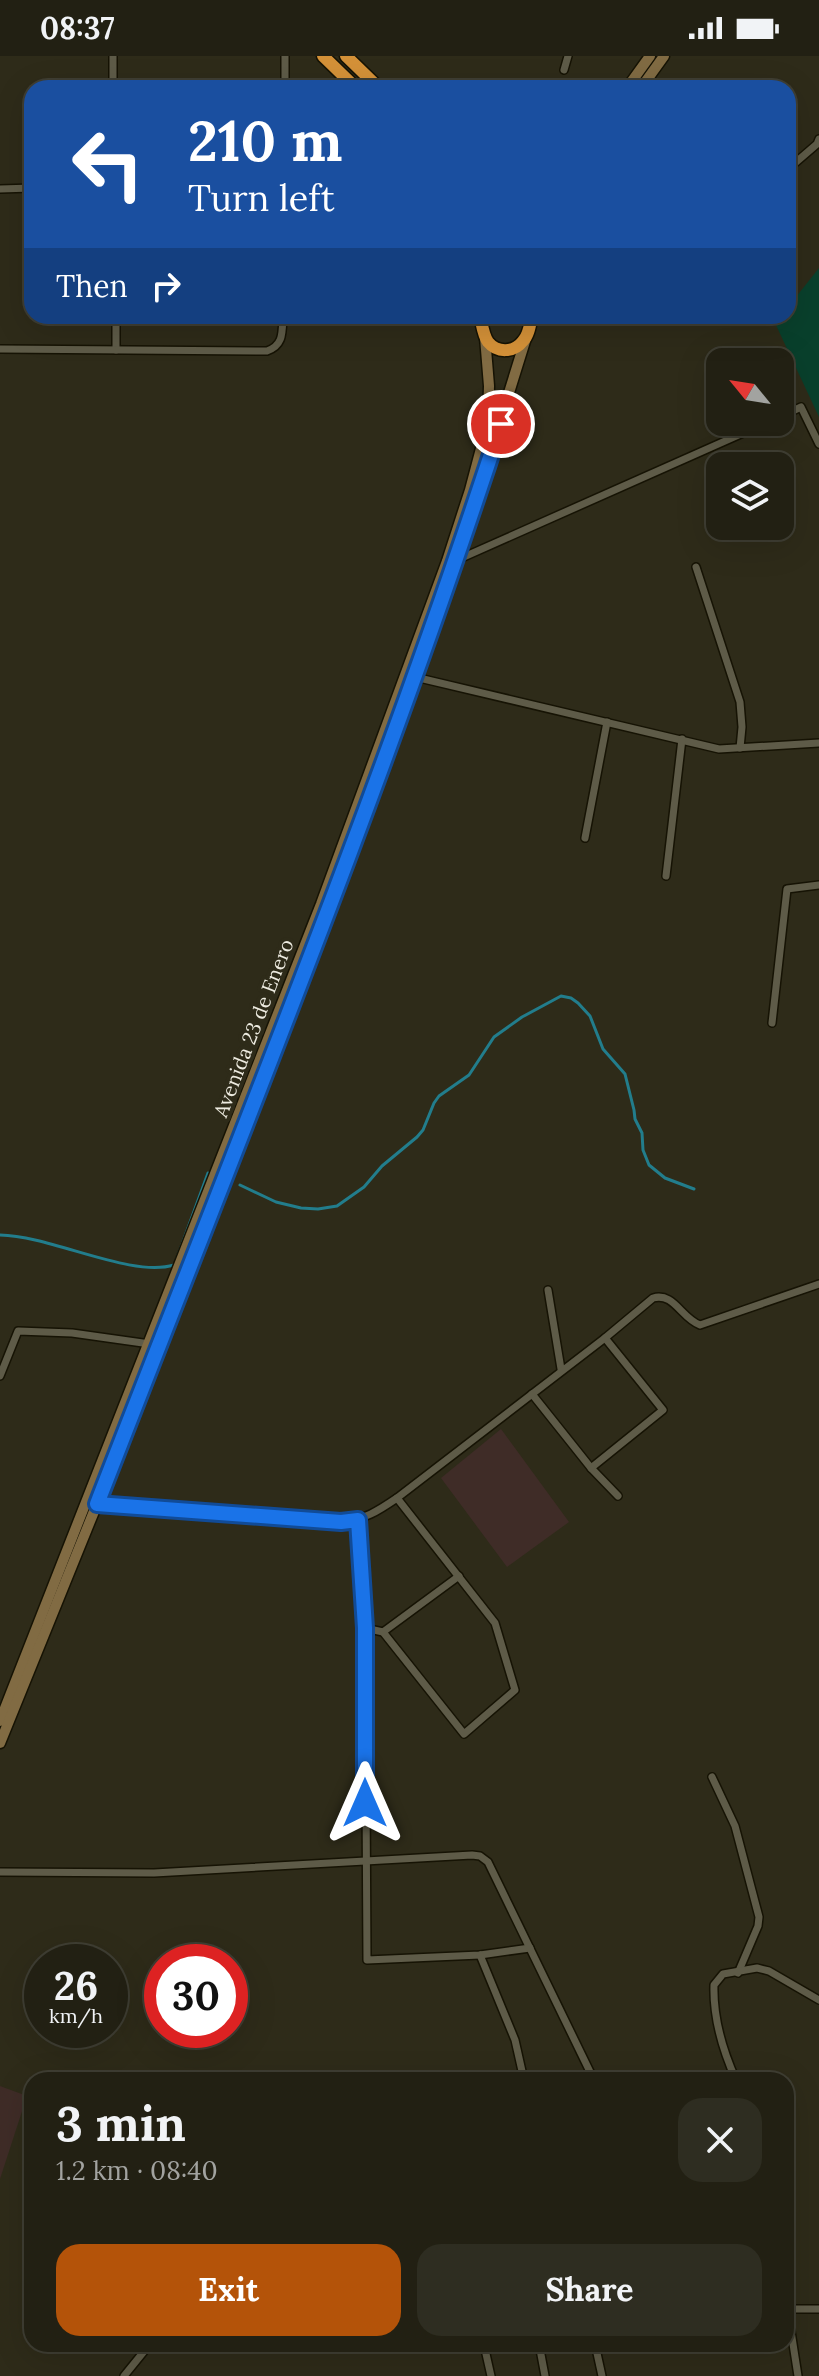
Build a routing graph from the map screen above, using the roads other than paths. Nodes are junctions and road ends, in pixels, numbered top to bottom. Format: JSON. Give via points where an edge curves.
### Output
{"nodes":[{"id":1,"x":113,"y":56,"type":"edge"},
{"id":2,"x":285,"y":56,"type":"edge"},
{"id":3,"x":323,"y":56,"type":"edge"},
{"id":4,"x":346,"y":56,"type":"edge"},
{"id":5,"x":568,"y":56,"type":"edge"},
{"id":6,"x":650,"y":56,"type":"edge"},
{"id":7,"x":664,"y":56,"type":"edge"},
{"id":8,"x":564,"y":70,"type":"dead end"},
{"id":9,"x":113,"y":80,"type":"edge"},
{"id":10,"x":285,"y":80,"type":"edge"},
{"id":11,"x":348,"y":80,"type":"edge"},
{"id":12,"x":371,"y":80,"type":"edge"},
{"id":13,"x":633,"y":80,"type":"edge"},
{"id":14,"x":647,"y":80,"type":"edge"},
{"id":15,"x":819,"y":139,"type":"edge"},
{"id":16,"x":796,"y":162,"type":"edge"},
{"id":17,"x":24,"y":188,"type":"edge"},
{"id":18,"x":0,"y":189,"type":"edge"},
{"id":19,"x":116,"y":324,"type":"edge"},
{"id":20,"x":282,"y":324,"type":"edge"},
{"id":21,"x":482,"y":324,"type":"edge"},
{"id":22,"x":530,"y":324,"type":"edge"},
{"id":23,"x":485,"y":335,"type":"junction"},
{"id":24,"x":526,"y":338,"type":"junction"},
{"id":25,"x":0,"y":349,"type":"edge"},
{"id":26,"x":116,"y":350,"type":"junction"},
{"id":27,"x":794,"y":410,"type":"edge"},
{"id":28,"x":736,"y":436,"type":"edge"},
{"id":29,"x":819,"y":444,"type":"edge"},
{"id":30,"x":457,"y":560,"type":"junction"},
{"id":31,"x":696,"y":567,"type":"dead end"},
{"id":32,"x":415,"y":677,"type":"junction"},
{"id":33,"x":607,"y":722,"type":"junction"},
{"id":34,"x":682,"y":739,"type":"junction"},
{"id":35,"x":819,"y":743,"type":"edge"},
{"id":36,"x":740,"y":748,"type":"junction"},
{"id":37,"x":585,"y":838,"type":"dead end"},
{"id":38,"x":666,"y":876,"type":"dead end"},
{"id":39,"x":819,"y":885,"type":"edge"},
{"id":40,"x":772,"y":1023,"type":"dead end"},
{"id":41,"x":819,"y":1284,"type":"edge"},
{"id":42,"x":548,"y":1290,"type":"dead end"},
{"id":43,"x":605,"y":1338,"type":"junction"},
{"id":44,"x":150,"y":1344,"type":"junction"},
{"id":45,"x":561,"y":1369,"type":"junction"},
{"id":46,"x":0,"y":1376,"type":"edge"},
{"id":47,"x":532,"y":1394,"type":"junction"},
{"id":48,"x":591,"y":1468,"type":"junction"},
{"id":49,"x":618,"y":1496,"type":"dead end"},
{"id":50,"x":397,"y":1498,"type":"junction"},
{"id":51,"x":92,"y":1503,"type":"junction"},
{"id":52,"x":358,"y":1520,"type":"junction"},
{"id":53,"x":459,"y":1576,"type":"junction"},
{"id":54,"x":365,"y":1628,"type":"junction"},
{"id":55,"x":383,"y":1632,"type":"junction"},
{"id":56,"x":0,"y":1721,"type":"edge"},
{"id":57,"x":0,"y":1743,"type":"edge"},
{"id":58,"x":712,"y":1777,"type":"dead end"},
{"id":59,"x":365,"y":1861,"type":"junction"},
{"id":60,"x":0,"y":1872,"type":"edge"},
{"id":61,"x":530,"y":1948,"type":"junction"},
{"id":62,"x":480,"y":1955,"type":"junction"},
{"id":63,"x":738,"y":1973,"type":"junction"},
{"id":64,"x":819,"y":2000,"type":"edge"},
{"id":65,"x":522,"y":2072,"type":"edge"},
{"id":66,"x":590,"y":2072,"type":"edge"},
{"id":67,"x":733,"y":2072,"type":"edge"},
{"id":68,"x":794,"y":2309,"type":"edge"},
{"id":69,"x":819,"y":2309,"type":"edge"},
{"id":70,"x":794,"y":2349,"type":"edge"},
{"id":71,"x":144,"y":2352,"type":"edge"},
{"id":72,"x":486,"y":2352,"type":"edge"},
{"id":73,"x":540,"y":2352,"type":"edge"},
{"id":74,"x":597,"y":2352,"type":"edge"},
{"id":75,"x":124,"y":2376,"type":"edge"},
{"id":76,"x":491,"y":2376,"type":"edge"},
{"id":77,"x":545,"y":2376,"type":"edge"},
{"id":78,"x":602,"y":2376,"type":"edge"},
{"id":79,"x":798,"y":2376,"type":"edge"}],
"edges":[{"from":1,"to":9,"type":"street"},
{"from":2,"to":10,"type":"street"},
{"from":3,"to":11,"type":"highway"},
{"from":4,"to":12,"type":"highway"},
{"from":5,"to":8,"type":"street"},
{"from":6,"to":13,"type":"main road"},
{"from":7,"to":14,"type":"main road"},
{"from":15,"to":16,"type":"street"},
{"from":17,"to":18,"type":"street"},
{"from":19,"to":26,"type":"street"},
{"from":20,"to":26,"type":"street","via":[[281,341],[267,351]]},
{"from":21,"to":23,"type":"highway"},
{"from":22,"to":24,"type":"highway"},
{"from":23,"to":24,"type":"highway","via":[[504,350]]},
{"from":23,"to":44,"type":"main road","name":"Avenida 23 de Enero","via":[[490,408],[447,561]]},
{"from":24,"to":30,"type":"main road","name":"Avenida 23 de Enero"},
{"from":25,"to":26,"type":"street"},
{"from":27,"to":29,"type":"street","via":[[801,407]]},
{"from":28,"to":30,"type":"street"},
{"from":30,"to":32,"type":"main road","name":"Avenida 23 de Enero"},
{"from":31,"to":36,"type":"street","via":[[740,702]]},
{"from":32,"to":33,"type":"street"},
{"from":32,"to":51,"type":"main road","name":"Avenida 23 de Enero","via":[[276,1045]]},
{"from":33,"to":34,"type":"street"},
{"from":33,"to":37,"type":"street"},
{"from":34,"to":36,"type":"street","via":[[719,749]]},
{"from":34,"to":38,"type":"street"},
{"from":35,"to":36,"type":"street"},
{"from":39,"to":40,"type":"street","via":[[787,889]]},
{"from":41,"to":43,"type":"street","via":[[700,1325],[668,1297],[659,1296]]},
{"from":42,"to":45,"type":"street"},
{"from":43,"to":45,"type":"street"},
{"from":43,"to":48,"type":"street","via":[[663,1410]]},
{"from":44,"to":46,"type":"street","via":[[18,1331]]},
{"from":44,"to":51,"type":"main road","name":"Avenida 23 de Enero"},
{"from":45,"to":47,"type":"street"},
{"from":47,"to":48,"type":"street"},
{"from":47,"to":50,"type":"street"},
{"from":48,"to":49,"type":"street"},
{"from":50,"to":52,"type":"street"},
{"from":50,"to":53,"type":"street"},
{"from":51,"to":52,"type":"street"},
{"from":51,"to":56,"type":"main road","name":"Avenida 23 de Enero"},
{"from":51,"to":57,"type":"main road","name":"Avenida 23 de Enero"},
{"from":52,"to":54,"type":"street"},
{"from":53,"to":55,"type":"street"},
{"from":53,"to":55,"type":"street","via":[[495,1623],[515,1690],[464,1734]]},
{"from":54,"to":55,"type":"street"},
{"from":54,"to":59,"type":"street"},
{"from":58,"to":63,"type":"street","via":[[735,1826],[759,1917]]},
{"from":59,"to":60,"type":"street","via":[[154,1873]]},
{"from":59,"to":61,"type":"street","via":[[480,1856],[488,1862]]},
{"from":59,"to":62,"type":"street","via":[[367,1960]]},
{"from":61,"to":62,"type":"street"},
{"from":61,"to":66,"type":"street"},
{"from":62,"to":65,"type":"street","via":[[515,2040]]},
{"from":63,"to":64,"type":"street","via":[[769,1971]]},
{"from":63,"to":67,"type":"street","via":[[723,1974],[714,1985],[713,2004]]},
{"from":68,"to":69,"type":"street"},
{"from":70,"to":79,"type":"street"},
{"from":71,"to":75,"type":"street"},
{"from":72,"to":76,"type":"street"},
{"from":73,"to":77,"type":"street"},
{"from":74,"to":78,"type":"street"}]}
